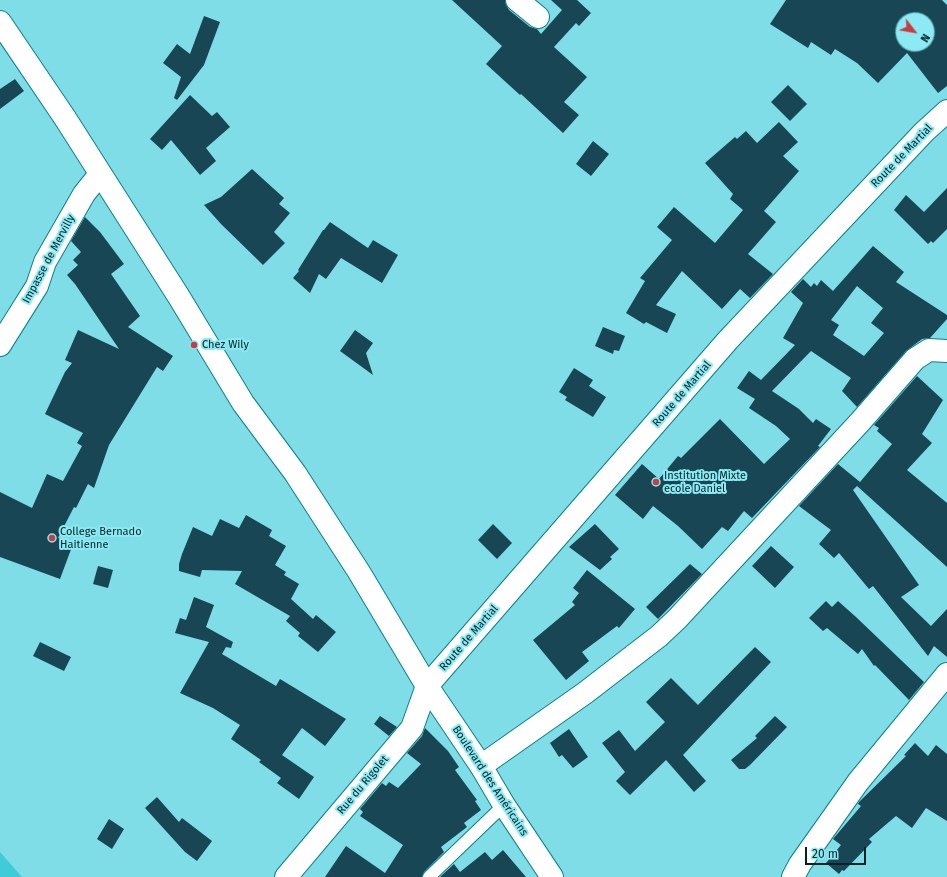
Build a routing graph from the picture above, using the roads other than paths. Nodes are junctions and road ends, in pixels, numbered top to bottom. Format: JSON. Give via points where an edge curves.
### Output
{"nodes":[{"id":1,"x":517,"y":0,"type":"edge"},
{"id":2,"x":538,"y":17,"type":"dead end"},
{"id":3,"x":0,"y":22,"type":"edge"},
{"id":4,"x":947,"y":111,"type":"edge"},
{"id":5,"x":100,"y":174,"type":"junction"},
{"id":6,"x":0,"y":345,"type":"edge"},
{"id":7,"x":947,"y":351,"type":"edge"},
{"id":8,"x":947,"y":674,"type":"edge"},
{"id":9,"x":427,"y":686,"type":"junction"},
{"id":10,"x":481,"y":766,"type":"junction"},
{"id":11,"x":504,"y":805,"type":"junction"},
{"id":12,"x":286,"y":877,"type":"edge"},
{"id":13,"x":429,"y":877,"type":"edge"},
{"id":14,"x":552,"y":877,"type":"edge"},
{"id":15,"x":793,"y":877,"type":"edge"}],
"edges":[{"from":1,"to":2,"type":"street"},
{"from":3,"to":5,"type":"street","name":"Boulevard des Américains"},
{"from":4,"to":9,"type":"street","name":"Route de Martial","via":[[924,132],[728,340]]},
{"from":5,"to":6,"type":"street","name":"Impasse de Mervilly","via":[[84,194],[45,262],[37,286]]},
{"from":5,"to":9,"type":"street","name":"Boulevard des Américains","via":[[243,403],[295,473]]},
{"from":7,"to":10,"type":"street","via":[[929,350],[915,359],[860,422],[659,636],[585,693]]},
{"from":8,"to":15,"type":"street","via":[[858,782]]},
{"from":9,"to":10,"type":"street","name":"Boulevard des Américains"},
{"from":9,"to":12,"type":"street","name":"Rue du Rigolet","via":[[412,728]]},
{"from":10,"to":11,"type":"street","name":"Boulevard des Américains"},
{"from":11,"to":13,"type":"lane"},
{"from":11,"to":14,"type":"street","name":"Boulevard des Américains"}]}
